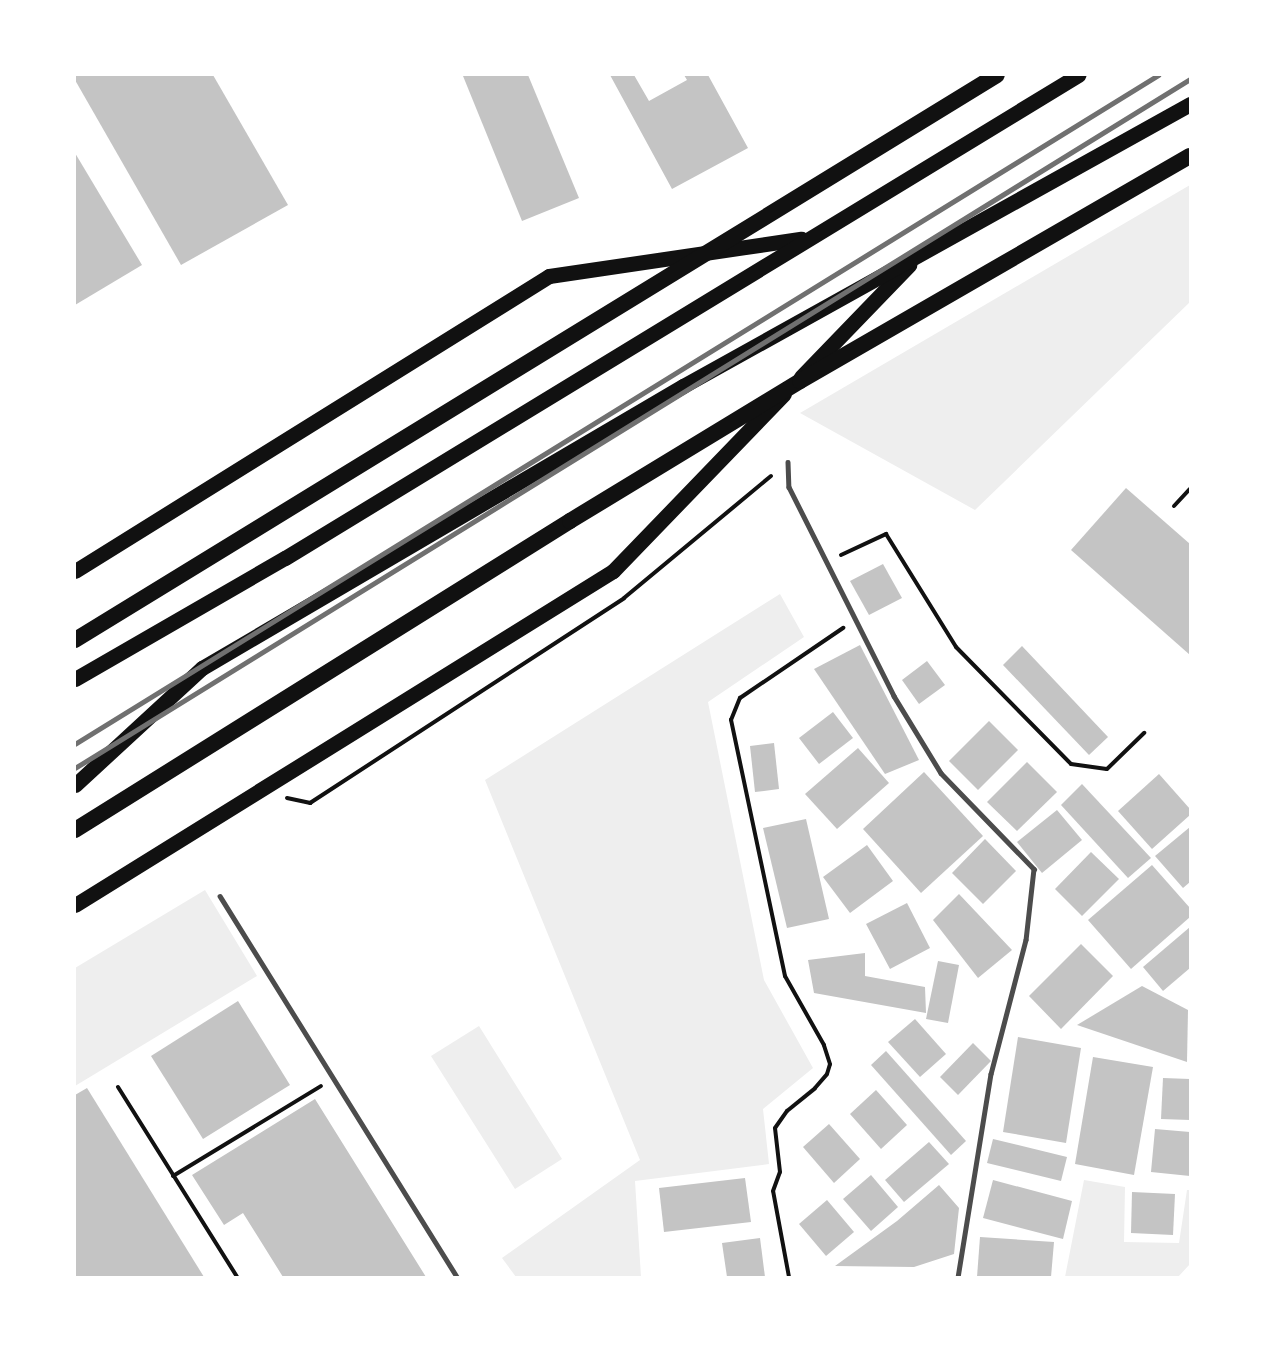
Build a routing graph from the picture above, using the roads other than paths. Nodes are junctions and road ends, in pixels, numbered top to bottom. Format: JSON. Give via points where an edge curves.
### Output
{"nodes":[{"id":1,"x":998,"y":75,"type":"edge"},
{"id":2,"x":1078,"y":75,"type":"edge"},
{"id":3,"x":1190,"y":104,"type":"edge"},
{"id":4,"x":1190,"y":156,"type":"edge"},
{"id":5,"x":807,"y":238,"type":"junction"},
{"id":6,"x":921,"y":253,"type":"junction"},
{"id":7,"x":788,"y":462,"type":"dead end"},
{"id":8,"x":75,"y":571,"type":"edge"},
{"id":9,"x":75,"y":640,"type":"edge"},
{"id":10,"x":75,"y":679,"type":"edge"},
{"id":11,"x":75,"y":785,"type":"edge"},
{"id":12,"x":75,"y":830,"type":"edge"},
{"id":13,"x":220,"y":896,"type":"dead end"},
{"id":14,"x":75,"y":905,"type":"edge"},
{"id":15,"x":457,"y":1277,"type":"edge"},
{"id":16,"x":958,"y":1277,"type":"edge"}],
"edges":[{"from":1,"to":9,"type":"highway"},
{"from":2,"to":5,"type":"main road"},
{"from":3,"to":6,"type":"main road"},
{"from":4,"to":12,"type":"highway","via":[[790,387]]},
{"from":5,"to":8,"type":"main road","via":[[549,276]]},
{"from":5,"to":10,"type":"main road","via":[[285,558]]},
{"from":6,"to":11,"type":"main road","via":[[682,386],[202,668]]},
{"from":6,"to":14,"type":"main road","via":[[613,570]]},
{"from":7,"to":16,"type":"lane","via":[[789,487],[894,696],[941,773],[1034,869],[1026,940],[991,1074]]},
{"from":13,"to":15,"type":"lane"}]}
